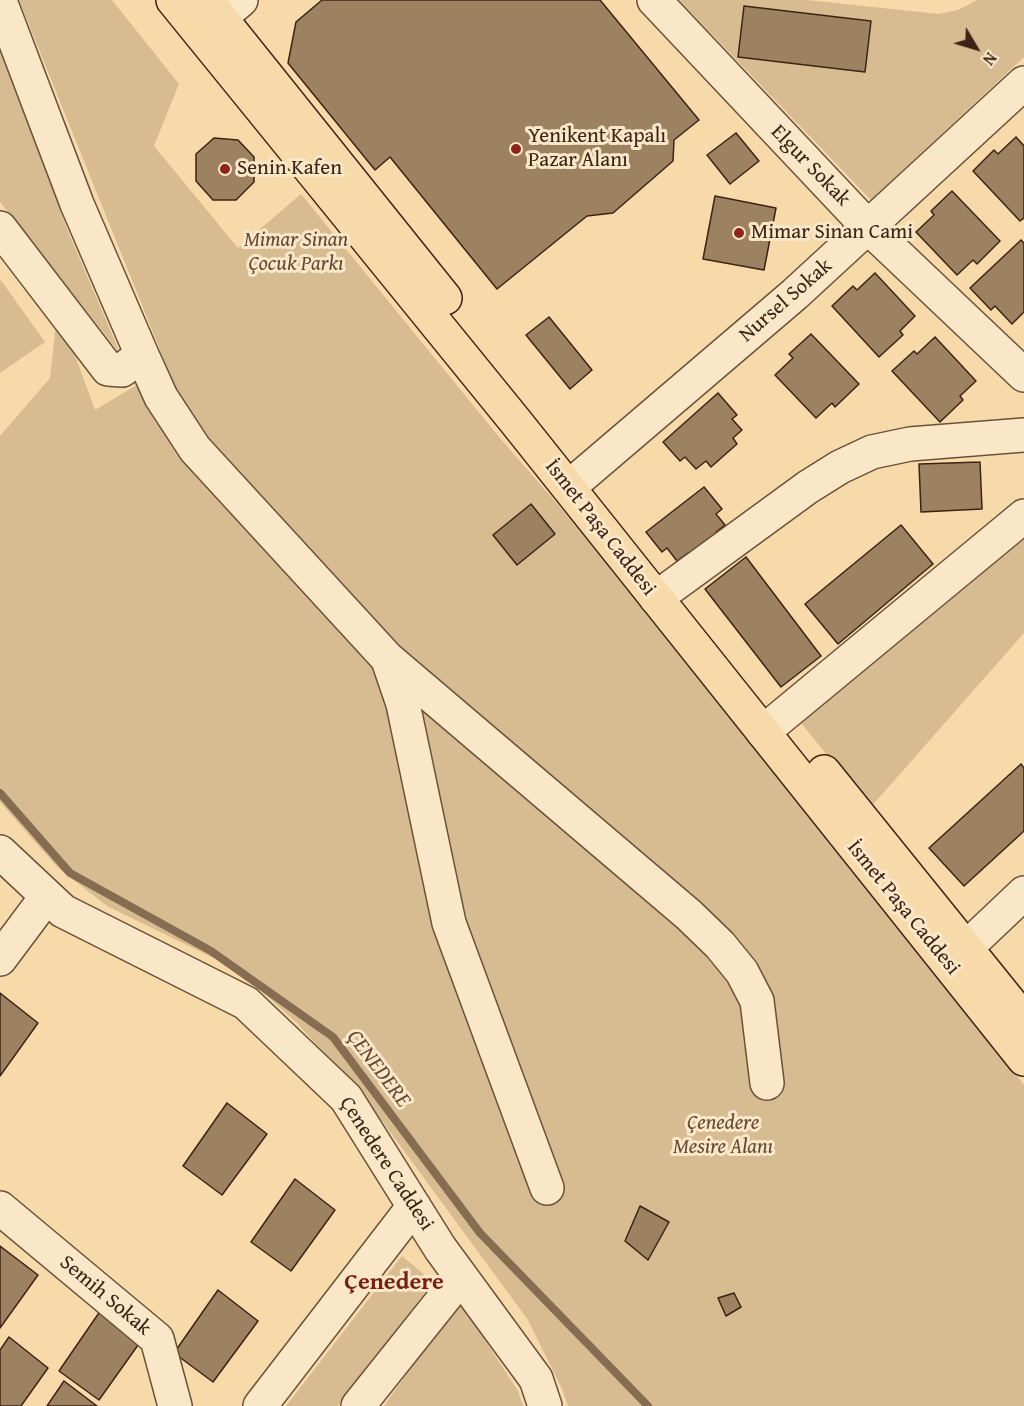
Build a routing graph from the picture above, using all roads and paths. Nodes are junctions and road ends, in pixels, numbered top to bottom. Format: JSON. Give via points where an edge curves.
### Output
{"nodes":[{"id":1,"x":173,"y":0,"type":"edge"},
{"id":2,"x":654,"y":0,"type":"edge"},
{"id":3,"x":0,"y":2,"type":"edge"},
{"id":4,"x":217,"y":13,"type":"edge"},
{"id":5,"x":1024,"y":83,"type":"edge"},
{"id":6,"x":0,"y":228,"type":"edge"},
{"id":7,"x":869,"y":228,"type":"junction"},
{"id":8,"x":142,"y":355,"type":"junction"},
{"id":9,"x":1024,"y":375,"type":"edge"},
{"id":10,"x":1024,"y":435,"type":"edge"},
{"id":11,"x":577,"y":481,"type":"junction"},
{"id":12,"x":1024,"y":516,"type":"edge"},
{"id":13,"x":665,"y":592,"type":"junction"},
{"id":14,"x":387,"y":658,"type":"junction"},
{"id":15,"x":772,"y":725,"type":"junction"},
{"id":16,"x":0,"y":852,"type":"edge"},
{"id":17,"x":1024,"y":893,"type":"edge"},
{"id":18,"x":47,"y":896,"type":"junction"},
{"id":19,"x":957,"y":956,"type":"junction"},
{"id":20,"x":0,"y":959,"type":"edge"},
{"id":21,"x":1024,"y":1020,"type":"edge"},
{"id":22,"x":1024,"y":1059,"type":"edge"},
{"id":23,"x":767,"y":1083,"type":"dead end"},
{"id":24,"x":547,"y":1188,"type":"dead end"},
{"id":25,"x":414,"y":1206,"type":"junction"},
{"id":26,"x":0,"y":1208,"type":"edge"},
{"id":27,"x":461,"y":1277,"type":"junction"},
{"id":28,"x":175,"y":1406,"type":"edge"},
{"id":29,"x":260,"y":1406,"type":"edge"},
{"id":30,"x":358,"y":1406,"type":"edge"},
{"id":31,"x":545,"y":1406,"type":"edge"}],
"edges":[{"from":1,"to":4,"type":"main road","name":"İsmet Paşa Caddesi"},
{"from":2,"to":7,"type":"street","name":"Elgur Sokak"},
{"from":3,"to":8,"type":"street","via":[[77,204]]},
{"from":4,"to":11,"type":"main road","name":"İsmet Paşa Caddesi"},
{"from":5,"to":7,"type":"street","name":"Nursel Sokak"},
{"from":6,"to":8,"type":"street","via":[[108,369],[122,370]]},
{"from":7,"to":9,"type":"street","name":"Elgur Sokak"},
{"from":7,"to":11,"type":"street","name":"Nursel Sokak"},
{"from":8,"to":14,"type":"street","via":[[161,397],[195,449]]},
{"from":10,"to":13,"type":"street","via":[[910,444],[872,452],[808,487]]},
{"from":11,"to":13,"type":"main road","name":"İsmet Paşa Caddesi"},
{"from":12,"to":15,"type":"street"},
{"from":13,"to":15,"type":"main road","name":"İsmet Paşa Caddesi"},
{"from":14,"to":23,"type":"street","via":[[720,945],[742,972],[757,1001]]},
{"from":14,"to":24,"type":"street","via":[[403,704],[449,923]]},
{"from":15,"to":19,"type":"main road","name":"İsmet Paşa Caddesi"},
{"from":16,"to":18,"type":"street","name":"Çenedere Caddesi"},
{"from":17,"to":19,"type":"street"},
{"from":18,"to":20,"type":"street"},
{"from":18,"to":25,"type":"street","name":"Çenedere Caddesi","via":[[63,911],[246,1003],[346,1098]]},
{"from":19,"to":21,"type":"main road","name":"İsmet Paşa Caddesi"},
{"from":19,"to":22,"type":"main road","name":"İsmet Paşa Caddesi"},
{"from":25,"to":27,"type":"street","name":"Çenedere Caddesi"},
{"from":25,"to":29,"type":"street"},
{"from":26,"to":28,"type":"street","name":"Semih Sokak","via":[[157,1339]]},
{"from":27,"to":30,"type":"street"},
{"from":27,"to":31,"type":"street","name":"Çenedere Caddesi","via":[[536,1379]]}]}
